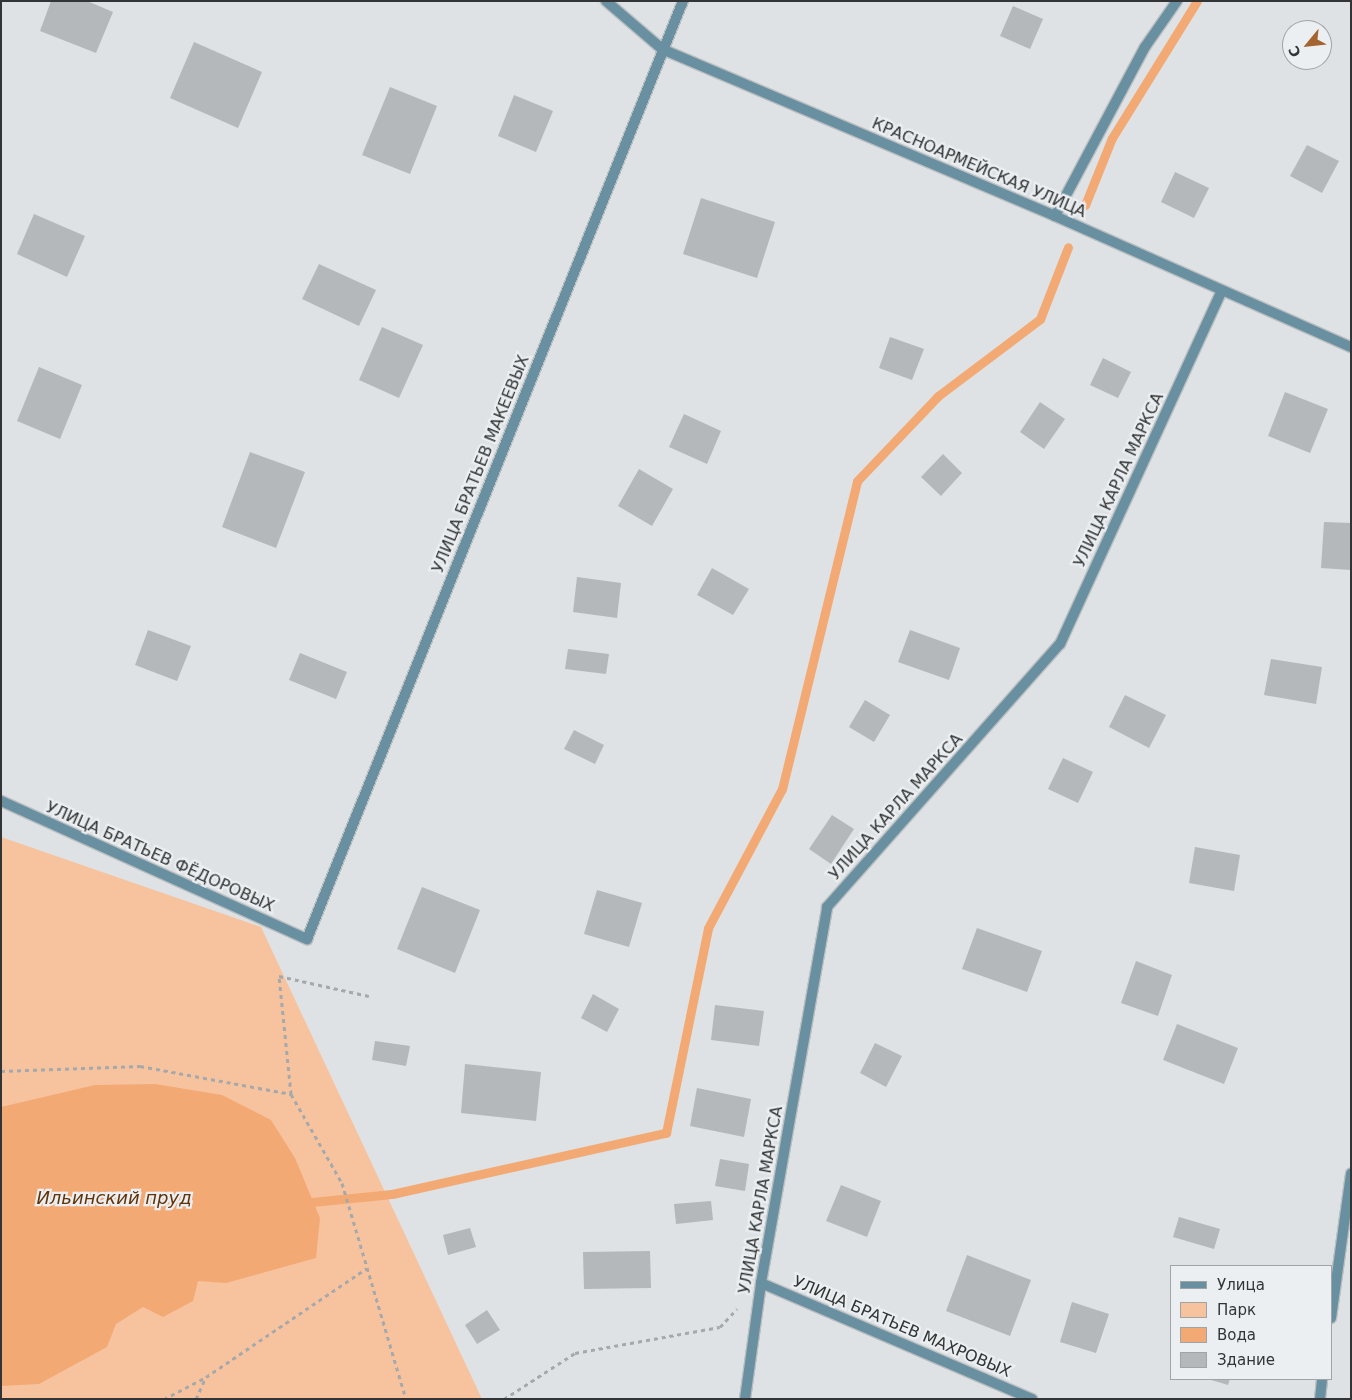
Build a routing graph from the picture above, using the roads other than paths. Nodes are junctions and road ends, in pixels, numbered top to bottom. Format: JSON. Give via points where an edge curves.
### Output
{"nodes":[{"id":1,"x":606,"y":1,"type":"edge"},
{"id":2,"x":683,"y":1,"type":"edge"},
{"id":3,"x":1177,"y":1,"type":"edge"},
{"id":4,"x":662,"y":49,"type":"junction"},
{"id":5,"x":1055,"y":216,"type":"junction"},
{"id":6,"x":1221,"y":292,"type":"junction"},
{"id":7,"x":1351,"y":347,"type":"edge"},
{"id":8,"x":1,"y":801,"type":"edge"},
{"id":9,"x":307,"y":939,"type":"joint"},
{"id":10,"x":1351,"y":1173,"type":"edge"},
{"id":11,"x":761,"y":1283,"type":"junction"},
{"id":12,"x":1332,"y":1311,"type":"edge"},
{"id":13,"x":1322,"y":1380,"type":"edge"},
{"id":14,"x":745,"y":1399,"type":"edge"},
{"id":15,"x":1032,"y":1399,"type":"edge"},
{"id":16,"x":1320,"y":1399,"type":"edge"}],
"edges":[{"from":1,"to":4,"type":"street","name":"КРАСНОАРМЕЙСКАЯ УЛИЦА"},
{"from":2,"to":4,"type":"street","name":"УЛИЦА БРАТЬЕВ МАКЕЕВЫХ"},
{"from":3,"to":5,"type":"street","via":[[1146,47]]},
{"from":4,"to":5,"type":"street","name":"КРАСНОАРМЕЙСКАЯ УЛИЦА"},
{"from":4,"to":9,"type":"street","name":"УЛИЦА БРАТЬЕВ МАКЕЕВЫХ"},
{"from":5,"to":6,"type":"street","name":"КРАСНОАРМЕЙСКАЯ УЛИЦА"},
{"from":6,"to":7,"type":"street","name":"КРАСНОАРМЕЙСКАЯ УЛИЦА"},
{"from":6,"to":11,"type":"street","name":"УЛИЦА КАРЛА МАРКСА","via":[[1060,644],[827,907]]},
{"from":8,"to":9,"type":"street","name":"УЛИЦА БРАТЬЕВ ФЁДОРОВЫХ"},
{"from":10,"to":12,"type":"street"},
{"from":11,"to":14,"type":"street","name":"УЛИЦА КАРЛА МАРКСА"},
{"from":11,"to":15,"type":"street","name":"УЛИЦА БРАТЬЕВ МАХРОВЫХ"},
{"from":13,"to":16,"type":"street"}]}
